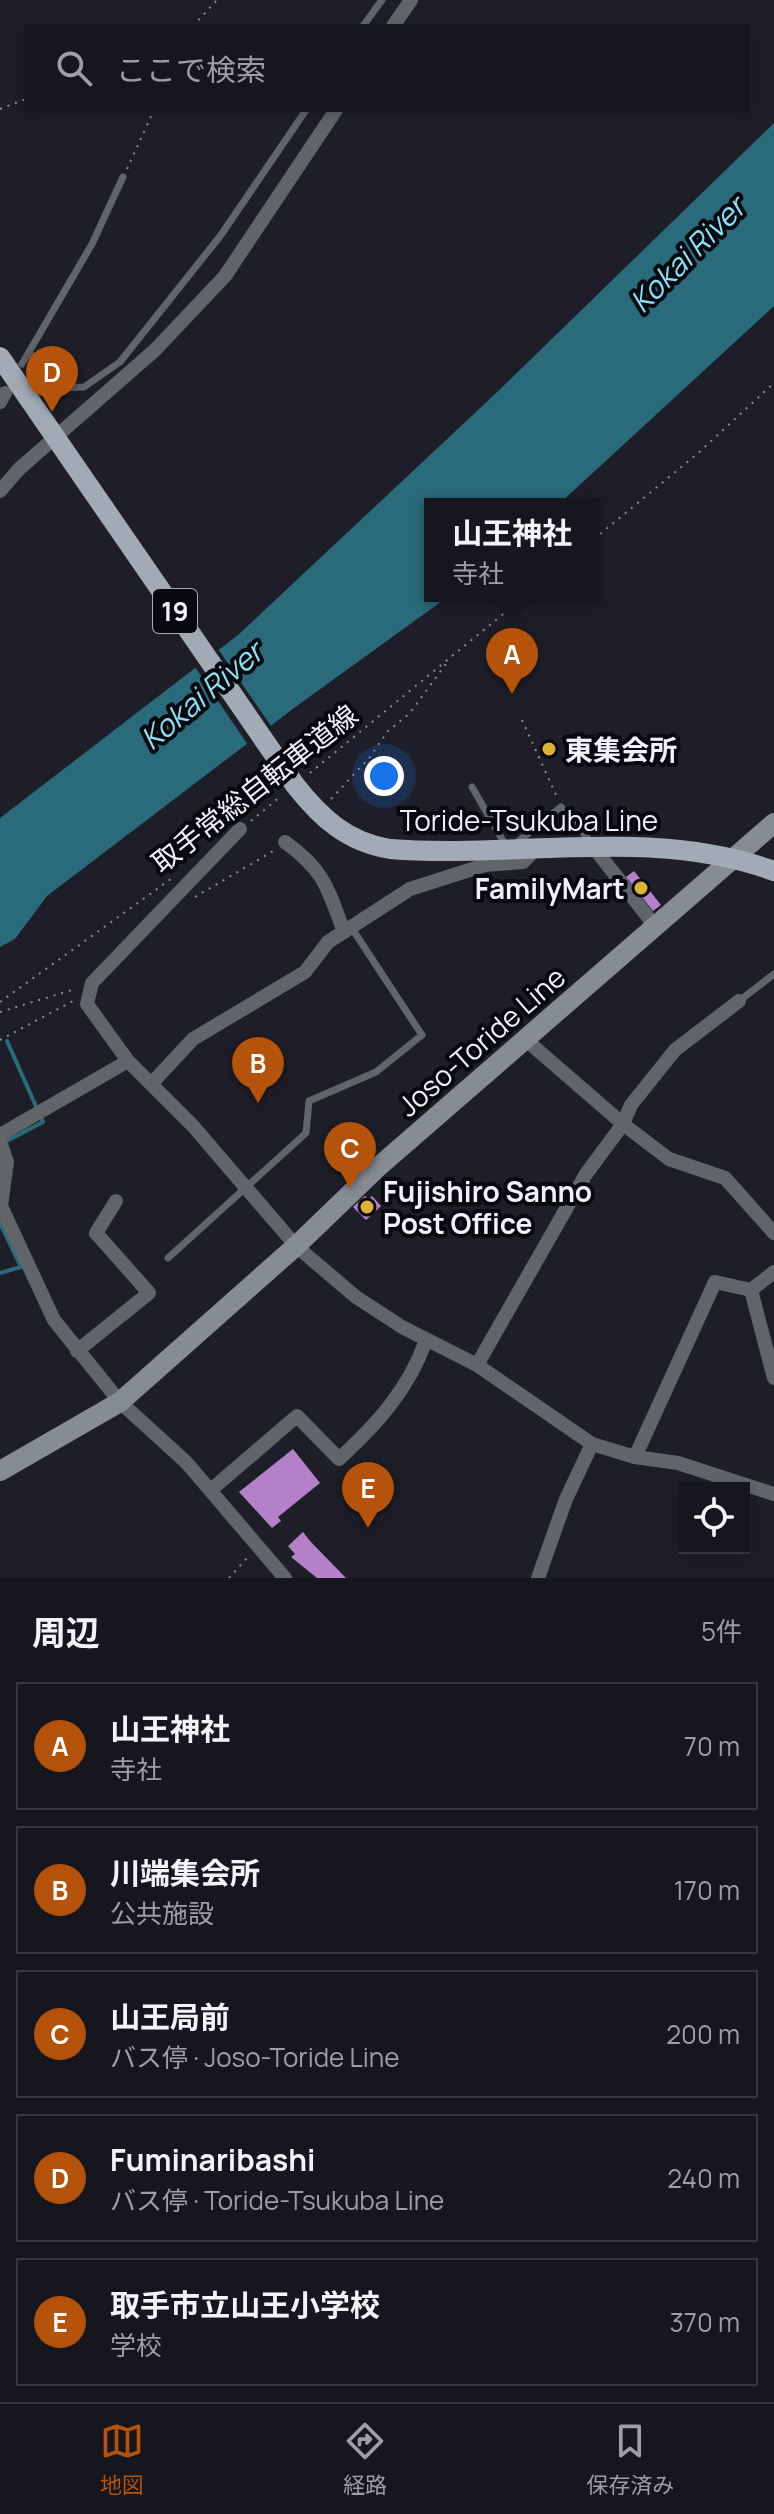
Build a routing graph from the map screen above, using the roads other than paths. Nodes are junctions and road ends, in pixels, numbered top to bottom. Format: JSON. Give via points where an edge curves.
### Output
{"nodes":[{"id":1,"x":382,"y":0,"type":"edge"},
{"id":2,"x":411,"y":0,"type":"edge"},
{"id":3,"x":364,"y":24,"type":"edge"},
{"id":4,"x":394,"y":24,"type":"edge"},
{"id":5,"x":305,"y":112,"type":"edge"},
{"id":6,"x":335,"y":112,"type":"edge"},
{"id":7,"x":123,"y":177,"type":"road end"},
{"id":8,"x":29,"y":352,"type":"junction"},
{"id":9,"x":0,"y":357,"type":"edge"},
{"id":10,"x":22,"y":364,"type":"dead end"},
{"id":11,"x":59,"y":443,"type":"junction"},
{"id":12,"x":0,"y":491,"type":"edge"},
{"id":13,"x":472,"y":787,"type":"dead end"},
{"id":14,"x":774,"y":823,"type":"edge"},
{"id":15,"x":240,"y":829,"type":"road end"},
{"id":16,"x":285,"y":842,"type":"road end"},
{"id":17,"x":508,"y":849,"type":"junction"},
{"id":18,"x":536,"y":849,"type":"junction"},
{"id":19,"x":595,"y":849,"type":"junction"},
{"id":20,"x":734,"y":858,"type":"junction"},
{"id":21,"x":774,"y":871,"type":"edge"},
{"id":22,"x":655,"y":926,"type":"junction"},
{"id":23,"x":347,"y":930,"type":"junction"},
{"id":24,"x":774,"y":974,"type":"edge"},
{"id":25,"x":739,"y":1001,"type":"joint"},
{"id":26,"x":526,"y":1040,"type":"junction"},
{"id":27,"x":128,"y":1061,"type":"junction"},
{"id":28,"x":151,"y":1084,"type":"junction"},
{"id":29,"x":623,"y":1124,"type":"junction"},
{"id":30,"x":0,"y":1138,"type":"edge"},
{"id":31,"x":247,"y":1186,"type":"junction"},
{"id":32,"x":116,"y":1201,"type":"dead end"},
{"id":33,"x":772,"y":1225,"type":"edge"},
{"id":34,"x":296,"y":1246,"type":"junction"},
{"id":35,"x":168,"y":1258,"type":"dead end"},
{"id":36,"x":774,"y":1272,"type":"edge"},
{"id":37,"x":751,"y":1290,"type":"junction"},
{"id":38,"x":426,"y":1340,"type":"junction"},
{"id":39,"x":77,"y":1351,"type":"junction"},
{"id":40,"x":477,"y":1365,"type":"junction"},
{"id":41,"x":774,"y":1378,"type":"edge"},
{"id":42,"x":120,"y":1402,"type":"junction"},
{"id":43,"x":592,"y":1444,"type":"junction"},
{"id":44,"x":635,"y":1457,"type":"junction"},
{"id":45,"x":0,"y":1471,"type":"edge"},
{"id":46,"x":212,"y":1489,"type":"junction"},
{"id":47,"x":774,"y":1494,"type":"edge"},
{"id":48,"x":285,"y":1578,"type":"edge"},
{"id":49,"x":538,"y":1578,"type":"edge"}],
"edges":[{"from":1,"to":3,"type":"lane"},
{"from":2,"to":4,"type":"street"},
{"from":5,"to":8,"type":"lane","via":[[221,235],[120,362],[84,387],[56,388]]},
{"from":6,"to":11,"type":"street","via":[[225,276]]},
{"from":7,"to":8,"type":"lane","via":[[92,244]]},
{"from":8,"to":10,"type":"lane"},
{"from":9,"to":11,"type":"main road","name":"Toride-Tsukuba Line","number":"19"},
{"from":11,"to":12,"type":"street","via":[[19,469]]},
{"from":11,"to":17,"type":"main road","name":"Toride-Tsukuba Line","number":"19","via":[[324,819],[373,846],[414,851]]},
{"from":13,"to":17,"type":"lane"},
{"from":14,"to":20,"type":"main road","name":"Joso-Toride Line"},
{"from":15,"to":27,"type":"street","via":[[91,988],[87,1004]]},
{"from":16,"to":23,"type":"street","via":[[312,862]]},
{"from":17,"to":18,"type":"main road","name":"Toride-Tsukuba Line","number":"19"},
{"from":17,"to":19,"type":"lane","via":[[561,807]]},
{"from":18,"to":19,"type":"main road","name":"Toride-Tsukuba Line","number":"19"},
{"from":18,"to":23,"type":"street","via":[[523,862],[485,865],[410,889]]},
{"from":19,"to":20,"type":"main road","name":"Toride-Tsukuba Line","number":"19","via":[[677,849]]},
{"from":19,"to":22,"type":"street"},
{"from":20,"to":21,"type":"main road","name":"Toride-Tsukuba Line","number":"19"},
{"from":20,"to":22,"type":"main road","name":"Joso-Toride Line"},
{"from":22,"to":26,"type":"main road","name":"Joso-Toride Line"},
{"from":23,"to":28,"type":"street","via":[[328,942],[305,972],[193,1039]]},
{"from":23,"to":31,"type":"lane","via":[[422,1035],[376,1072],[309,1101],[306,1133]]},
{"from":24,"to":25,"type":"lane"},
{"from":25,"to":29,"type":"street","via":[[675,1050],[631,1105]]},
{"from":26,"to":29,"type":"street"},
{"from":26,"to":34,"type":"main road","name":"Joso-Toride Line","via":[[377,1168]]},
{"from":27,"to":28,"type":"street"},
{"from":27,"to":30,"type":"street"},
{"from":28,"to":31,"type":"street"},
{"from":29,"to":33,"type":"street","via":[[669,1159],[725,1178]]},
{"from":29,"to":40,"type":"street","via":[[586,1174]]},
{"from":30,"to":39,"type":"street","via":[[7,1162],[1,1206],[54,1320]]},
{"from":31,"to":34,"type":"street"},
{"from":31,"to":35,"type":"lane"},
{"from":32,"to":39,"type":"street","via":[[96,1233],[149,1293]]},
{"from":34,"to":38,"type":"street","via":[[356,1297]]},
{"from":34,"to":42,"type":"main road","name":"Joso-Toride Line"},
{"from":36,"to":37,"type":"street"},
{"from":37,"to":41,"type":"street"},
{"from":37,"to":44,"type":"street","via":[[715,1282]]},
{"from":38,"to":40,"type":"street"},
{"from":38,"to":46,"type":"street","via":[[398,1397],[339,1459],[297,1416]]},
{"from":39,"to":42,"type":"street"},
{"from":40,"to":43,"type":"street"},
{"from":42,"to":45,"type":"main road","name":"Joso-Toride Line"},
{"from":42,"to":46,"type":"street"},
{"from":43,"to":44,"type":"street"},
{"from":43,"to":49,"type":"street"},
{"from":44,"to":47,"type":"street","via":[[678,1463]]},
{"from":46,"to":48,"type":"street"}]}
